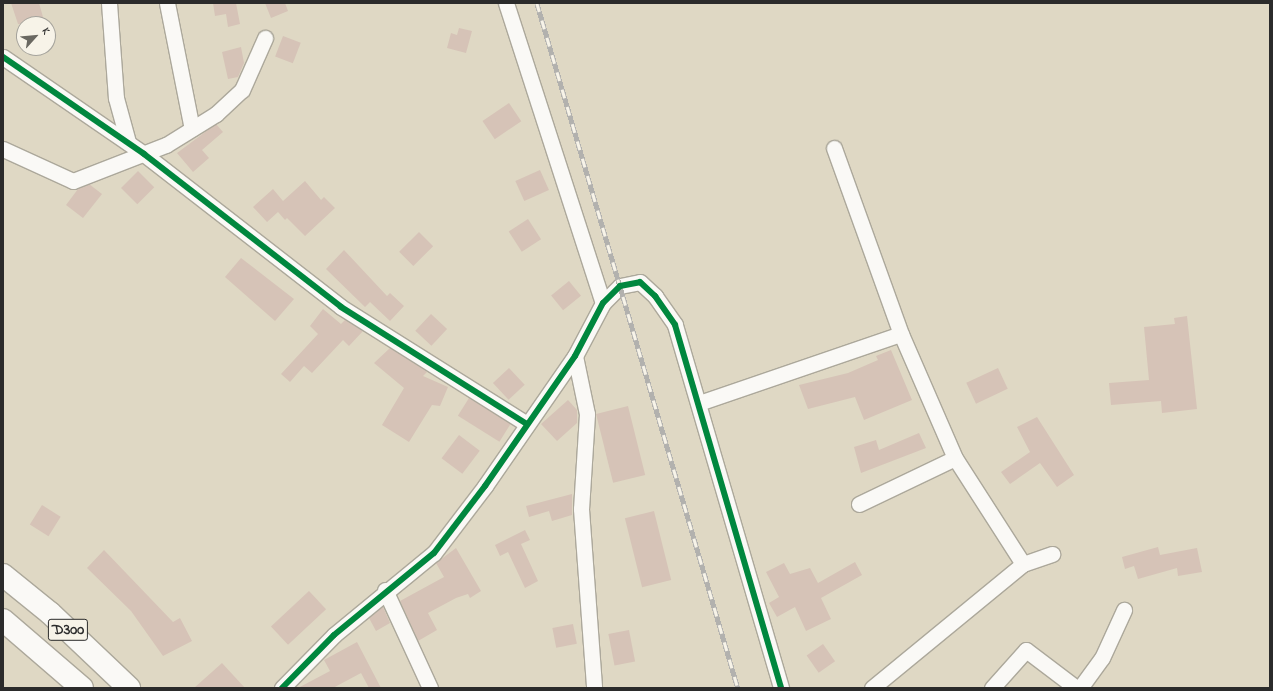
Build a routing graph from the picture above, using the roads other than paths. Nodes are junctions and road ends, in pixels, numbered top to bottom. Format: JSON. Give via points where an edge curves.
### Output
{"nodes":[{"id":1,"x":109,"y":3,"type":"edge"},
{"id":2,"x":167,"y":3,"type":"edge"},
{"id":3,"x":506,"y":3,"type":"edge"},
{"id":4,"x":265,"y":38,"type":"dead end"},
{"id":5,"x":3,"y":57,"type":"edge"},
{"id":6,"x":192,"y":129,"type":"junction"},
{"id":7,"x":128,"y":142,"type":"junction"},
{"id":8,"x":834,"y":148,"type":"dead end"},
{"id":9,"x":3,"y":149,"type":"edge"},
{"id":10,"x":144,"y":154,"type":"junction"},
{"id":11,"x":603,"y":303,"type":"junction"},
{"id":12,"x":901,"y":334,"type":"junction"},
{"id":13,"x":575,"y":356,"type":"junction"},
{"id":14,"x":699,"y":404,"type":"junction"},
{"id":15,"x":525,"y":423,"type":"junction"},
{"id":16,"x":955,"y":458,"type":"junction"},
{"id":17,"x":859,"y":504,"type":"dead end"},
{"id":18,"x":1052,"y":554,"type":"dead end"},
{"id":19,"x":1023,"y":564,"type":"junction"},
{"id":20,"x":3,"y":576,"type":"edge"},
{"id":21,"x":385,"y":590,"type":"junction"},
{"id":22,"x":1124,"y":610,"type":"dead end"},
{"id":23,"x":3,"y":620,"type":"edge"},
{"id":24,"x":288,"y":685,"type":"edge"},
{"id":25,"x":82,"y":688,"type":"edge"},
{"id":26,"x":130,"y":688,"type":"edge"},
{"id":27,"x":430,"y":688,"type":"edge"},
{"id":28,"x":594,"y":688,"type":"edge"},
{"id":29,"x":781,"y":688,"type":"edge"},
{"id":30,"x":872,"y":688,"type":"edge"},
{"id":31,"x":992,"y":688,"type":"edge"},
{"id":32,"x":1076,"y":688,"type":"edge"},
{"id":33,"x":1080,"y":688,"type":"edge"}],
"edges":[{"from":1,"to":7,"type":"street","via":[[116,98]]},
{"from":2,"to":6,"type":"street"},
{"from":3,"to":11,"type":"street"},
{"from":4,"to":6,"type":"street","via":[[242,90],[216,114]]},
{"from":5,"to":7,"type":"street"},
{"from":6,"to":10,"type":"street"},
{"from":7,"to":10,"type":"street"},
{"from":8,"to":12,"type":"street"},
{"from":9,"to":10,"type":"street","via":[[73,182]]},
{"from":10,"to":15,"type":"street","via":[[341,307]]},
{"from":11,"to":13,"type":"street"},
{"from":11,"to":14,"type":"street","via":[[620,286],[640,282],[655,296],[675,325]]},
{"from":12,"to":14,"type":"street"},
{"from":12,"to":16,"type":"street"},
{"from":13,"to":15,"type":"street"},
{"from":13,"to":28,"type":"street","via":[[587,414],[581,509]]},
{"from":14,"to":29,"type":"street"},
{"from":15,"to":21,"type":"street","via":[[485,486],[434,553]]},
{"from":16,"to":17,"type":"street"},
{"from":16,"to":19,"type":"street"},
{"from":18,"to":19,"type":"street"},
{"from":19,"to":30,"type":"street"},
{"from":20,"to":26,"type":"highway","number":"D300","via":[[50,613]]},
{"from":21,"to":24,"type":"street"},
{"from":21,"to":27,"type":"street"},
{"from":22,"to":33,"type":"street","via":[[1108,647]]},
{"from":23,"to":25,"type":"highway","number":"D300"},
{"from":31,"to":32,"type":"street","via":[[1026,650]]}]}
